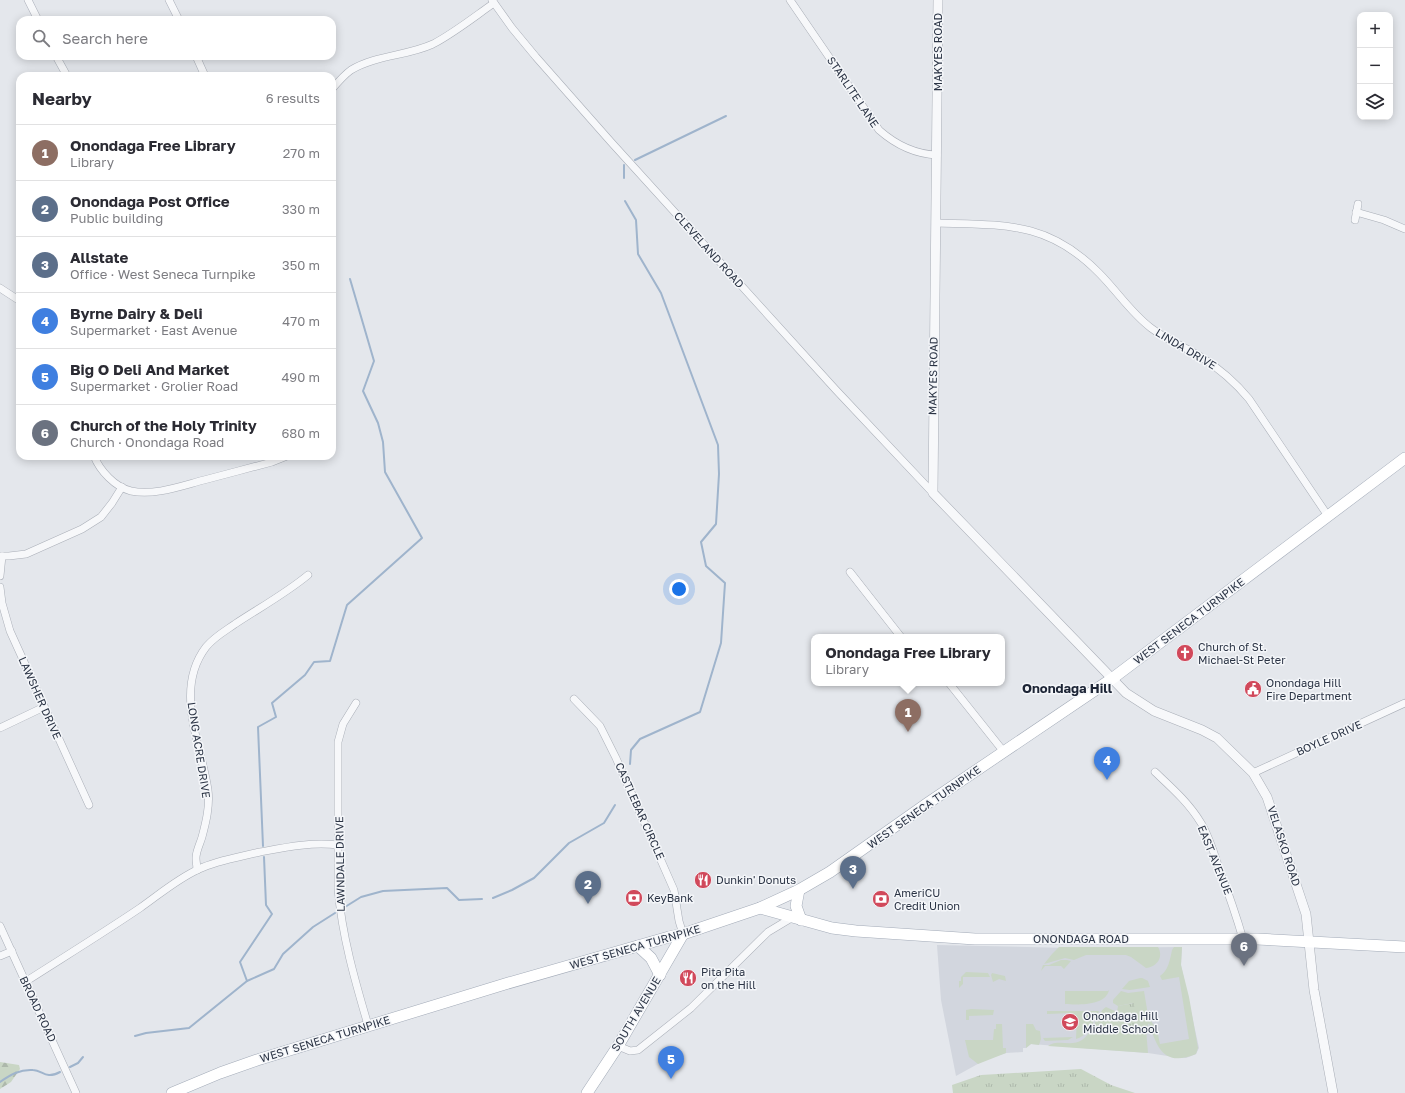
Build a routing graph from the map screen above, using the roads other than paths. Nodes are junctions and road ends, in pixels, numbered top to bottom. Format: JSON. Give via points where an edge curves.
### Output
{"nodes":[{"id":1,"x":28,"y":0,"type":"edge"},
{"id":2,"x":169,"y":0,"type":"edge"},
{"id":3,"x":790,"y":0,"type":"edge"},
{"id":4,"x":938,"y":0,"type":"edge"},
{"id":5,"x":493,"y":2,"type":"edge"},
{"id":6,"x":36,"y":16,"type":"edge"},
{"id":7,"x":177,"y":16,"type":"edge"},
{"id":8,"x":58,"y":60,"type":"edge"},
{"id":9,"x":198,"y":60,"type":"edge"},
{"id":10,"x":64,"y":72,"type":"edge"},
{"id":11,"x":203,"y":72,"type":"edge"},
{"id":12,"x":336,"y":85,"type":"edge"},
{"id":13,"x":937,"y":155,"type":"junction"},
{"id":14,"x":1358,"y":204,"type":"dead end"},
{"id":15,"x":1356,"y":212,"type":"junction"},
{"id":16,"x":1355,"y":220,"type":"dead end"},
{"id":17,"x":936,"y":223,"type":"junction"},
{"id":18,"x":1405,"y":229,"type":"edge"},
{"id":19,"x":0,"y":288,"type":"edge"},
{"id":20,"x":16,"y":298,"type":"edge"},
{"id":21,"x":1405,"y":458,"type":"edge"},
{"id":22,"x":96,"y":460,"type":"edge"},
{"id":23,"x":277,"y":460,"type":"edge"},
{"id":24,"x":122,"y":487,"type":"junction"},
{"id":25,"x":933,"y":493,"type":"junction"},
{"id":26,"x":1328,"y":516,"type":"junction"},
{"id":27,"x":1,"y":556,"type":"edge"},
{"id":28,"x":850,"y":572,"type":"dead end"},
{"id":29,"x":0,"y":576,"type":"edge"},
{"id":30,"x":308,"y":576,"type":"dead end"},
{"id":31,"x":0,"y":588,"type":"edge"},
{"id":32,"x":899,"y":634,"type":"edge"},
{"id":33,"x":1113,"y":678,"type":"junction"},
{"id":34,"x":951,"y":686,"type":"edge"},
{"id":35,"x":574,"y":699,"type":"dead end"},
{"id":36,"x":1405,"y":702,"type":"edge"},
{"id":37,"x":356,"y":703,"type":"dead end"},
{"id":38,"x":44,"y":707,"type":"junction"},
{"id":39,"x":0,"y":728,"type":"edge"},
{"id":40,"x":1004,"y":752,"type":"junction"},
{"id":41,"x":1155,"y":772,"type":"dead end"},
{"id":42,"x":1253,"y":773,"type":"junction"},
{"id":43,"x":89,"y":805,"type":"dead end"},
{"id":44,"x":338,"y":845,"type":"junction"},
{"id":45,"x":197,"y":870,"type":"junction"},
{"id":46,"x":799,"y":890,"type":"junction"},
{"id":47,"x":760,"y":908,"type":"junction"},
{"id":48,"x":797,"y":919,"type":"junction"},
{"id":49,"x":0,"y":926,"type":"edge"},
{"id":50,"x":683,"y":934,"type":"junction"},
{"id":51,"x":1243,"y":939,"type":"junction"},
{"id":52,"x":1308,"y":942,"type":"junction"},
{"id":53,"x":638,"y":946,"type":"junction"},
{"id":54,"x":1405,"y":947,"type":"edge"},
{"id":55,"x":12,"y":952,"type":"junction"},
{"id":56,"x":0,"y":956,"type":"edge"},
{"id":57,"x":660,"y":975,"type":"junction"},
{"id":58,"x":25,"y":982,"type":"junction"},
{"id":59,"x":368,"y":1025,"type":"junction"},
{"id":60,"x":618,"y":1046,"type":"junction"},
{"id":61,"x":76,"y":1093,"type":"edge"},
{"id":62,"x":172,"y":1093,"type":"edge"},
{"id":63,"x":587,"y":1093,"type":"edge"},
{"id":64,"x":1333,"y":1093,"type":"edge"}],
"edges":[{"from":1,"to":6,"type":"street"},
{"from":2,"to":7,"type":"street"},
{"from":3,"to":13,"type":"street","name":"STARLITE LANE","via":[[879,130],[903,147],[923,154]]},
{"from":4,"to":13,"type":"street","name":"MAKYES ROAD"},
{"from":5,"to":12,"type":"street","via":[[432,44],[351,70]]},
{"from":5,"to":25,"type":"street","name":"CLEVELAND ROAD","via":[[536,57],[611,142]]},
{"from":8,"to":10,"type":"street"},
{"from":9,"to":11,"type":"street"},
{"from":13,"to":17,"type":"street","name":"MAKYES ROAD"},
{"from":14,"to":15,"type":"street"},
{"from":15,"to":16,"type":"street"},
{"from":15,"to":18,"type":"street"},
{"from":17,"to":25,"type":"street","name":"MAKYES ROAD"},
{"from":17,"to":26,"type":"street","name":"LINDA DRIVE","via":[[1020,228],[1045,235],[1071,248],[1091,264],[1145,324],[1158,334],[1200,356],[1235,382]]},
{"from":19,"to":20,"type":"street"},
{"from":21,"to":26,"type":"main road","name":"WEST SENECA TURNPIKE"},
{"from":22,"to":24,"type":"street","via":[[104,472]]},
{"from":23,"to":24,"type":"street","via":[[170,489],[139,492]]},
{"from":24,"to":27,"type":"street","via":[[101,517],[82,529],[26,554]]},
{"from":25,"to":33,"type":"street"},
{"from":26,"to":33,"type":"main road","name":"WEST SENECA TURNPIKE"},
{"from":27,"to":29,"type":"street"},
{"from":28,"to":32,"type":"street"},
{"from":30,"to":45,"type":"street","name":"LONG ACRE DRIVE","via":[[218,636],[207,646],[197,662],[191,683],[191,708],[208,791],[207,818],[196,857]]},
{"from":31,"to":38,"type":"street","name":"LAWSHER DRIVE","via":[[10,631]]},
{"from":33,"to":40,"type":"main road","name":"WEST SENECA TURNPIKE"},
{"from":33,"to":42,"type":"street","name":"VELASKO ROAD","via":[[1126,693],[1154,711],[1217,738]]},
{"from":34,"to":40,"type":"street"},
{"from":35,"to":50,"type":"street","name":"CASTLEBAR CIRCLE","via":[[600,726],[616,758],[674,890]]},
{"from":36,"to":42,"type":"street","name":"BOYLE DRIVE"},
{"from":37,"to":44,"type":"street","name":"LAWNDALE DRIVE","via":[[342,724],[338,742]]},
{"from":38,"to":39,"type":"street"},
{"from":38,"to":43,"type":"street","name":"LAWSHER DRIVE"},
{"from":40,"to":46,"type":"main road","name":"WEST SENECA TURNPIKE","via":[[830,872]]},
{"from":41,"to":51,"type":"street","name":"EAST AVENUE","via":[[1180,796],[1201,824],[1212,848]]},
{"from":42,"to":52,"type":"street","name":"VELASKO ROAD","via":[[1267,797],[1286,850],[1306,914]]},
{"from":44,"to":45,"type":"street","via":[[296,845],[240,856]]},
{"from":44,"to":59,"type":"street","name":"LAWNDALE DRIVE","via":[[340,910],[346,945]]},
{"from":45,"to":58,"type":"street"},
{"from":46,"to":47,"type":"main road","name":"WEST SENECA TURNPIKE"},
{"from":46,"to":48,"type":"main road"},
{"from":47,"to":48,"type":"main road","name":"ONONDAGA ROAD"},
{"from":47,"to":50,"type":"main road","name":"WEST SENECA TURNPIKE"},
{"from":48,"to":51,"type":"main road","name":"ONONDAGA ROAD","via":[[856,931],[975,939]]},
{"from":48,"to":60,"type":"street","via":[[768,932],[691,1008],[638,1050],[630,1051]]},
{"from":49,"to":55,"type":"street","name":"BROAD ROAD"},
{"from":50,"to":53,"type":"main road","name":"WEST SENECA TURNPIKE"},
{"from":50,"to":57,"type":"main road","name":"SOUTH AVENUE"},
{"from":51,"to":52,"type":"main road","name":"ONONDAGA ROAD"},
{"from":52,"to":54,"type":"main road","name":"ONONDAGA ROAD"},
{"from":52,"to":64,"type":"street","name":"VELASKO ROAD"},
{"from":53,"to":57,"type":"main road","via":[[651,958]]},
{"from":53,"to":59,"type":"main road","name":"WEST SENECA TURNPIKE"},
{"from":55,"to":56,"type":"street"},
{"from":55,"to":58,"type":"street","name":"BROAD ROAD"},
{"from":57,"to":60,"type":"main road","name":"SOUTH AVENUE"},
{"from":58,"to":61,"type":"street","name":"BROAD ROAD"},
{"from":59,"to":62,"type":"main road","name":"WEST SENECA TURNPIKE","via":[[257,1060]]},
{"from":60,"to":63,"type":"main road","name":"SOUTH AVENUE"}]}
